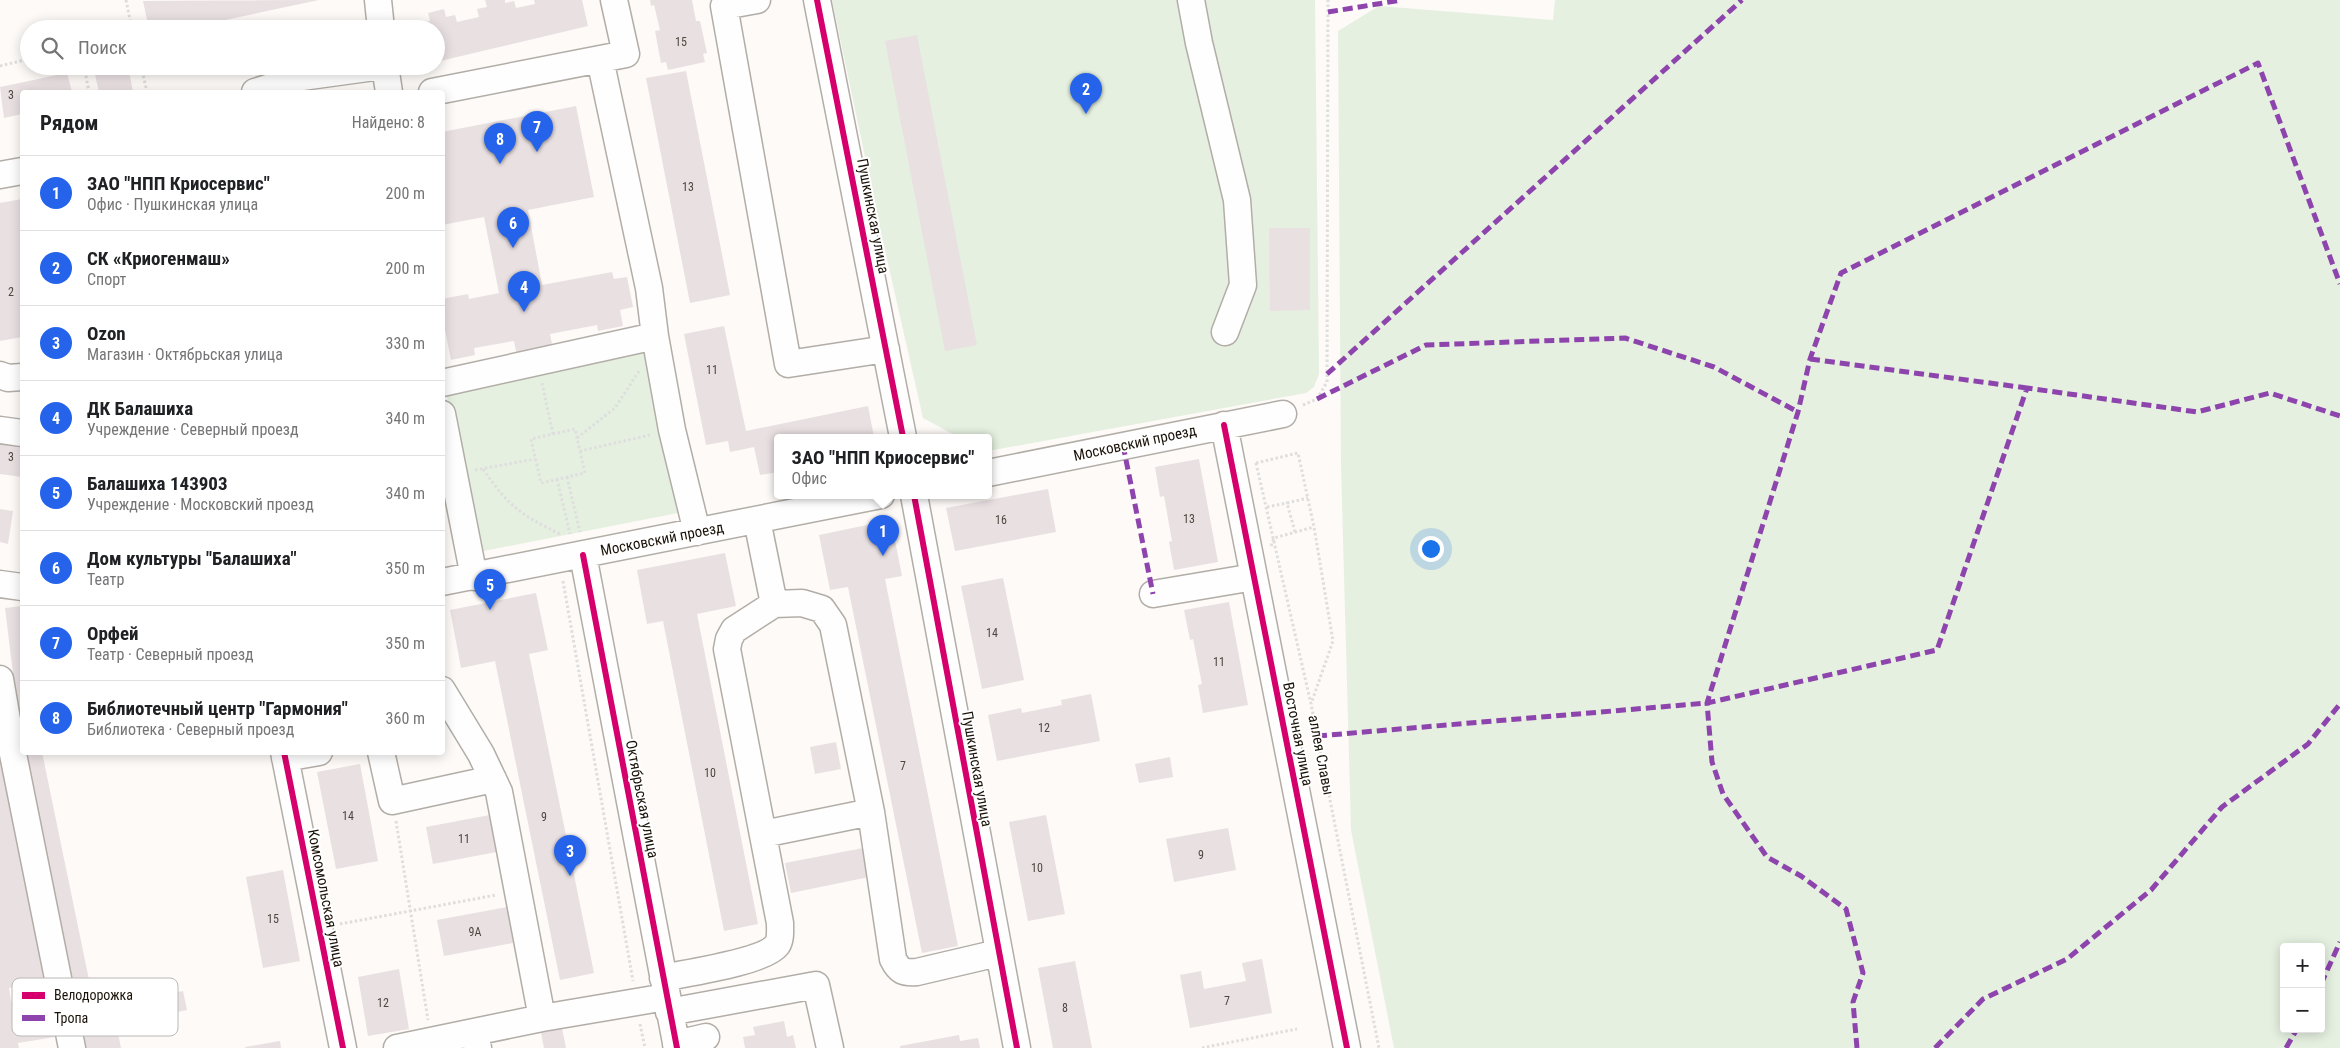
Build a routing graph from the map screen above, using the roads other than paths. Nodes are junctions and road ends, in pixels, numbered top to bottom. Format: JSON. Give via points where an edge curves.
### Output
{"nodes":[{"id":1,"x":378,"y":0,"type":"edge"},
{"id":2,"x":614,"y":0,"type":"edge"},
{"id":3,"x":757,"y":0,"type":"edge"},
{"id":4,"x":817,"y":0,"type":"edge"},
{"id":5,"x":1192,"y":0,"type":"edge"},
{"id":6,"x":723,"y":3,"type":"edge"},
{"id":7,"x":380,"y":20,"type":"edge"},
{"id":8,"x":600,"y":59,"type":"junction"},
{"id":9,"x":317,"y":75,"type":"edge"},
{"id":10,"x":386,"y":75,"type":"edge"},
{"id":11,"x":261,"y":90,"type":"edge"},
{"id":12,"x":389,"y":90,"type":"edge"},
{"id":13,"x":442,"y":90,"type":"edge"},
{"id":14,"x":20,"y":171,"type":"edge"},
{"id":15,"x":0,"y":175,"type":"edge"},
{"id":16,"x":1225,"y":332,"type":"dead end"},
{"id":17,"x":648,"y":337,"type":"junction"},
{"id":18,"x":886,"y":349,"type":"junction"},
{"id":19,"x":0,"y":375,"type":"edge"},
{"id":20,"x":20,"y":377,"type":"edge"},
{"id":21,"x":445,"y":382,"type":"edge"},
{"id":22,"x":1283,"y":414,"type":"road end"},
{"id":23,"x":1224,"y":425,"type":"junction"},
{"id":24,"x":445,"y":429,"type":"edge"},
{"id":25,"x":0,"y":430,"type":"edge"},
{"id":26,"x":20,"y":433,"type":"edge"},
{"id":27,"x":902,"y":434,"type":"edge"},
{"id":28,"x":992,"y":472,"type":"edge"},
{"id":29,"x":861,"y":499,"type":"edge"},
{"id":30,"x":915,"y":499,"type":"edge"},
{"id":31,"x":758,"y":520,"type":"junction"},
{"id":32,"x":697,"y":532,"type":"junction"},
{"id":33,"x":582,"y":546,"type":"junction"},
{"id":34,"x":474,"y":577,"type":"junction"},
{"id":35,"x":1254,"y":577,"type":"junction"},
{"id":36,"x":445,"y":582,"type":"edge"},
{"id":37,"x":0,"y":584,"type":"edge"},
{"id":38,"x":20,"y":587,"type":"edge"},
{"id":39,"x":1153,"y":594,"type":"dead end"},
{"id":40,"x":774,"y":604,"type":"junction"},
{"id":41,"x":0,"y":679,"type":"edge"},
{"id":42,"x":445,"y":695,"type":"edge"},
{"id":43,"x":3,"y":711,"type":"edge"},
{"id":44,"x":285,"y":755,"type":"edge"},
{"id":45,"x":382,"y":755,"type":"edge"},
{"id":46,"x":493,"y":779,"type":"junction"},
{"id":47,"x":871,"y":812,"type":"junction"},
{"id":48,"x":763,"y":834,"type":"junction"},
{"id":49,"x":998,"y":953,"type":"junction"},
{"id":50,"x":58,"y":978,"type":"edge"},
{"id":51,"x":666,"y":996,"type":"junction"},
{"id":52,"x":542,"y":1018,"type":"junction"},
{"id":53,"x":706,"y":1038,"type":"dead end"},
{"id":54,"x":476,"y":1040,"type":"edge"},
{"id":55,"x":677,"y":1046,"type":"edge"},
{"id":56,"x":343,"y":1048,"type":"edge"},
{"id":57,"x":397,"y":1048,"type":"edge"},
{"id":58,"x":830,"y":1048,"type":"edge"},
{"id":59,"x":1017,"y":1048,"type":"edge"},
{"id":60,"x":1347,"y":1048,"type":"edge"}],
"edges":[{"from":1,"to":7,"type":"street"},
{"from":2,"to":8,"type":"street","via":[[626,54]]},
{"from":3,"to":6,"type":"street"},
{"from":4,"to":18,"type":"street","name":"Пушкинская улица"},
{"from":5,"to":16,"type":"street","via":[[1199,43],[1237,200],[1243,285]]},
{"from":6,"to":18,"type":"street","via":[[788,364]]},
{"from":8,"to":13,"type":"street"},
{"from":8,"to":17,"type":"street","via":[[649,288]]},
{"from":9,"to":11,"type":"street"},
{"from":10,"to":12,"type":"street"},
{"from":14,"to":15,"type":"street"},
{"from":17,"to":21,"type":"street"},
{"from":17,"to":32,"type":"street"},
{"from":18,"to":27,"type":"street","name":"Пушкинская улица"},
{"from":19,"to":20,"type":"street"},
{"from":22,"to":23,"type":"street","name":"Московский проезд"},
{"from":23,"to":28,"type":"street","name":"Московский проезд"},
{"from":23,"to":35,"type":"street","name":"Восточная улица"},
{"from":24,"to":34,"type":"street"},
{"from":25,"to":26,"type":"street"},
{"from":29,"to":31,"type":"street","name":"Московский проезд"},
{"from":30,"to":49,"type":"street","name":"Пушкинская улица"},
{"from":31,"to":32,"type":"street","name":"Московский проезд"},
{"from":31,"to":40,"type":"street"},
{"from":32,"to":33,"type":"street","name":"Московский проезд"},
{"from":33,"to":34,"type":"street","name":"Московский проезд"},
{"from":33,"to":51,"type":"street","name":"Октябрьская улица"},
{"from":34,"to":36,"type":"street","name":"Московский проезд"},
{"from":35,"to":39,"type":"street"},
{"from":35,"to":60,"type":"street","name":"Восточная улица"},
{"from":37,"to":38,"type":"street"},
{"from":40,"to":47,"type":"street","via":[[802,602],[822,609],[833,625]]},
{"from":40,"to":48,"type":"street","via":[[734,630],[727,649]]},
{"from":41,"to":43,"type":"street"},
{"from":42,"to":46,"type":"street"},
{"from":43,"to":50,"type":"street"},
{"from":44,"to":56,"type":"street","name":"Комсомольская улица"},
{"from":45,"to":46,"type":"street","via":[[392,801]]},
{"from":46,"to":52,"type":"street","via":[[499,792]]},
{"from":47,"to":48,"type":"street"},
{"from":47,"to":49,"type":"street","via":[[893,959],[898,968],[904,972],[917,972]]},
{"from":48,"to":51,"type":"street","via":[[780,923],[777,946]]},
{"from":49,"to":59,"type":"street","name":"Пушкинская улица"},
{"from":51,"to":52,"type":"street"},
{"from":51,"to":55,"type":"street","name":"Октябрьская улица"},
{"from":51,"to":58,"type":"street","via":[[816,985]]},
{"from":52,"to":54,"type":"street"},
{"from":53,"to":55,"type":"street"},
{"from":54,"to":57,"type":"street","via":[[431,1041]]}]}
